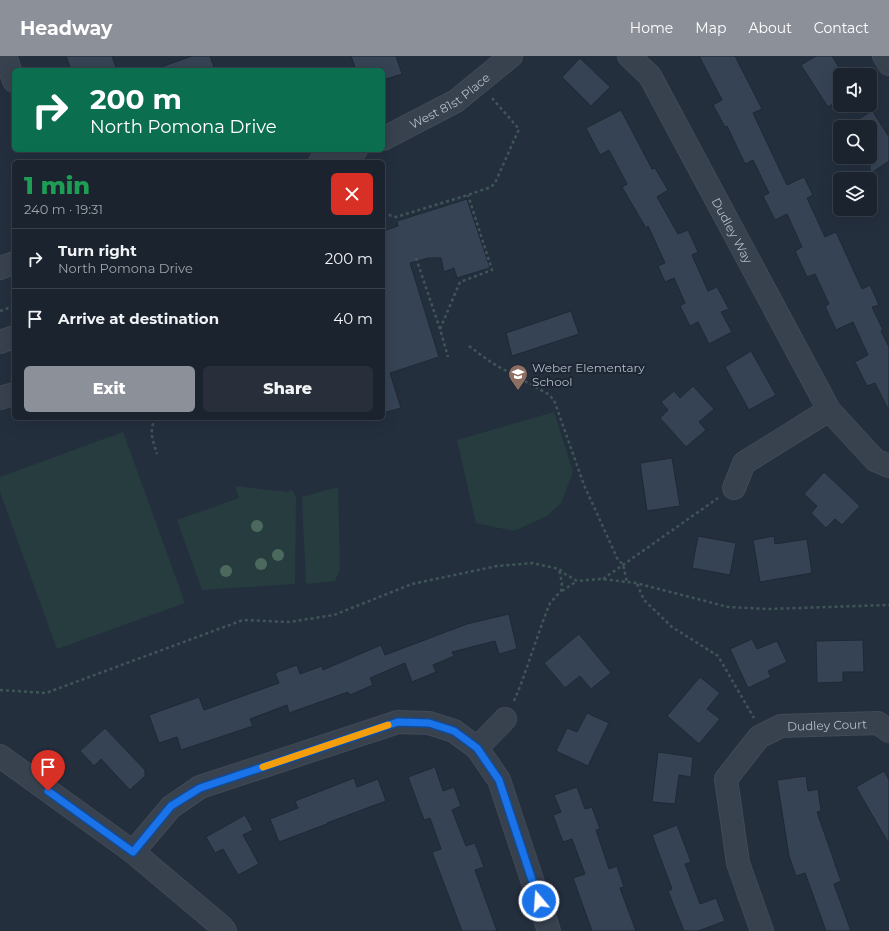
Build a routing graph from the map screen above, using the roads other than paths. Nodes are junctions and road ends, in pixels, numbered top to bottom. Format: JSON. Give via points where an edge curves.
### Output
{"nodes":[{"id":1,"x":6,"y":56,"type":"edge"},
{"id":2,"x":511,"y":56,"type":"edge"},
{"id":3,"x":629,"y":56,"type":"edge"},
{"id":4,"x":884,"y":56,"type":"edge"},
{"id":5,"x":889,"y":64,"type":"edge"},
{"id":6,"x":12,"y":75,"type":"edge"},
{"id":7,"x":385,"y":138,"type":"edge"},
{"id":8,"x":350,"y":152,"type":"edge"},
{"id":9,"x":326,"y":160,"type":"edge"},
{"id":10,"x":12,"y":264,"type":"edge"},
{"id":11,"x":0,"y":268,"type":"edge"},
{"id":12,"x":12,"y":338,"type":"edge"},
{"id":13,"x":0,"y":342,"type":"edge"},
{"id":14,"x":12,"y":395,"type":"edge"},
{"id":15,"x":0,"y":398,"type":"edge"},
{"id":16,"x":829,"y":410,"type":"junction"},
{"id":17,"x":889,"y":466,"type":"edge"},
{"id":18,"x":734,"y":488,"type":"road end"},
{"id":19,"x":505,"y":719,"type":"road end"},
{"id":20,"x":889,"y":731,"type":"edge"},
{"id":21,"x":477,"y":748,"type":"junction"},
{"id":22,"x":0,"y":756,"type":"edge"},
{"id":23,"x":133,"y":852,"type":"junction"},
{"id":24,"x":225,"y":931,"type":"edge"},
{"id":25,"x":550,"y":931,"type":"edge"},
{"id":26,"x":762,"y":931,"type":"edge"}],
"edges":[{"from":1,"to":6,"type":"street"},
{"from":2,"to":7,"type":"street","name":"West 81st Place","via":[[456,101]]},
{"from":3,"to":16,"type":"street","name":"Dudley Way","via":[[650,76]]},
{"from":4,"to":5,"type":"street"},
{"from":8,"to":9,"type":"street"},
{"from":10,"to":11,"type":"street"},
{"from":12,"to":13,"type":"street"},
{"from":14,"to":15,"type":"street"},
{"from":16,"to":17,"type":"street","name":"Dudley Way","via":[[875,460]]},
{"from":16,"to":18,"type":"street","via":[[744,463]]},
{"from":19,"to":21,"type":"street"},
{"from":20,"to":26,"type":"street","name":"Dudley Court","via":[[878,723],[781,726],[759,737],[726,779],[738,863]]},
{"from":21,"to":23,"type":"street","via":[[454,731],[429,723],[398,722],[200,788],[171,806]]},
{"from":21,"to":25,"type":"street","via":[[499,780]]},
{"from":22,"to":23,"type":"street"},
{"from":23,"to":24,"type":"street"}]}
